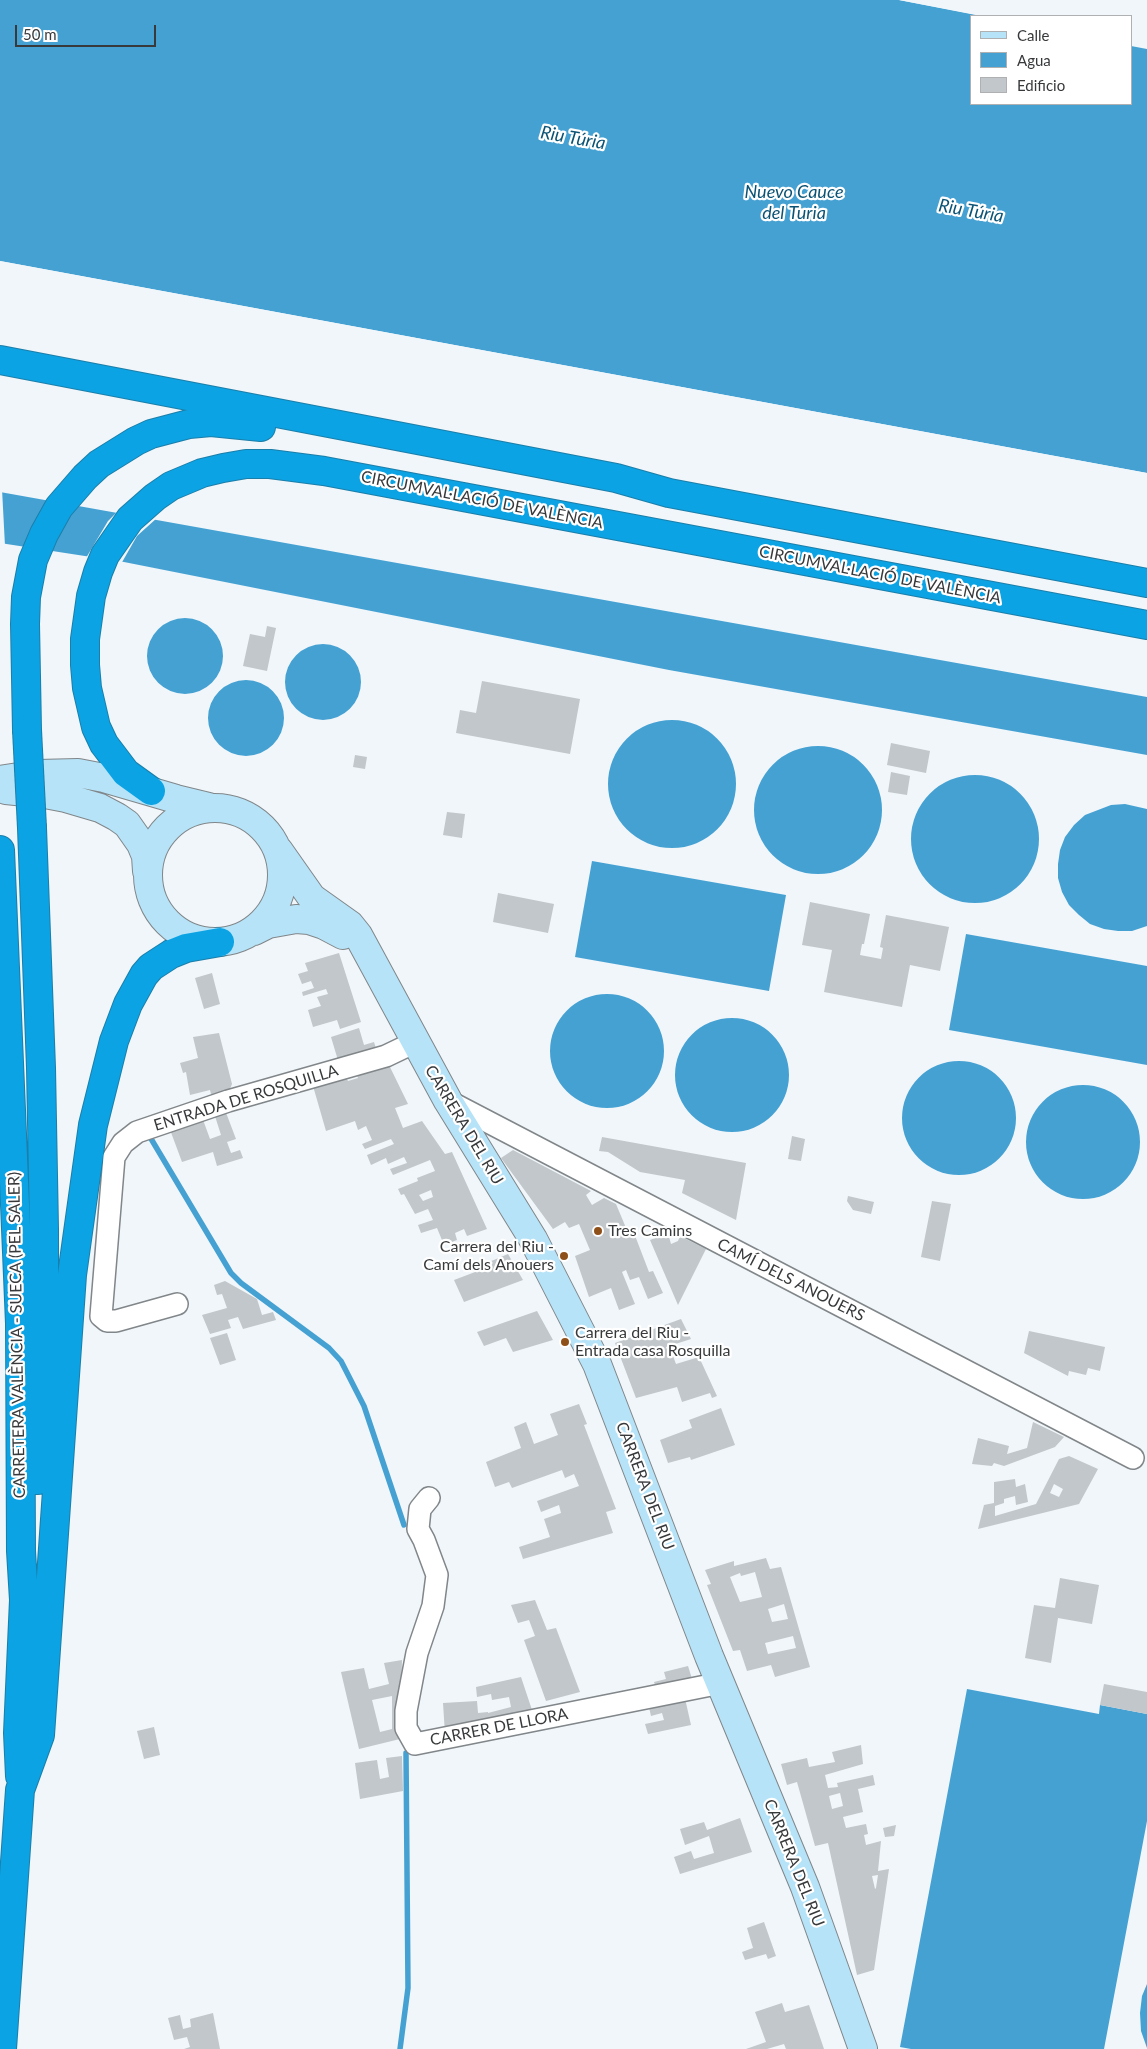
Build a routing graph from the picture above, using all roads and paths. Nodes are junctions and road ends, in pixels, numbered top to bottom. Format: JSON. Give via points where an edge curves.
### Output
{"nodes":[{"id":1,"x":0,"y":360,"type":"edge"},
{"id":2,"x":668,"y":494,"type":"junction"},
{"id":3,"x":1147,"y":583,"type":"edge"},
{"id":4,"x":1147,"y":625,"type":"edge"},
{"id":5,"x":0,"y":780,"type":"edge"},
{"id":6,"x":0,"y":790,"type":"edge"},
{"id":7,"x":151,"y":792,"type":"junction"},
{"id":8,"x":209,"y":807,"type":"junction"},
{"id":9,"x":0,"y":850,"type":"edge"},
{"id":10,"x":279,"y":852,"type":"junction"},
{"id":11,"x":147,"y":871,"type":"junction"},
{"id":12,"x":252,"y":931,"type":"junction"},
{"id":13,"x":220,"y":942,"type":"junction"},
{"id":14,"x":367,"y":952,"type":"junction"},
{"id":15,"x":415,"y":1040,"type":"junction"},
{"id":16,"x":448,"y":1102,"type":"junction"},
{"id":17,"x":177,"y":1304,"type":"dead end"},
{"id":18,"x":1133,"y":1458,"type":"dead end"},
{"id":19,"x":429,"y":1498,"type":"dead end"},
{"id":20,"x":24,"y":1600,"type":"junction"},
{"id":21,"x":721,"y":1684,"type":"junction"},
{"id":22,"x":20,"y":1790,"type":"junction"},
{"id":23,"x":2,"y":2049,"type":"edge"},
{"id":24,"x":863,"y":2049,"type":"edge"}],
"edges":[{"from":1,"to":2,"type":"highway","via":[[616,478]]},
{"from":2,"to":3,"type":"highway"},
{"from":2,"to":20,"type":"highway","bridge":true,"via":[[611,494],[264,427],[211,422],[172,427],[118,451],[85,477],[59,508],[33,560],[25,624],[41,1068],[44,1341],[35,1552]]},
{"from":4,"to":7,"type":"highway","name":"CIRCUMVAL·LACIÓ DE VALÈNCIA","via":[[396,484],[297,467],[246,464],[188,478],[155,497],[130,519],[105,555],[91,596],[85,638],[87,688],[96,728],[126,773]]},
{"from":5,"to":7,"type":"street","via":[[38,774],[78,773]]},
{"from":6,"to":11,"type":"street","via":[[66,798],[117,817],[127,824],[141,844]]},
{"from":7,"to":8,"type":"street"},
{"from":8,"to":10,"type":"street","via":[[244,813],[271,836]]},
{"from":8,"to":11,"type":"street","via":[[192,811],[166,828],[150,854]]},
{"from":9,"to":20,"type":"highway","name":"CARRETERA VALÈNCIA - SUECA (PEL SALER)","via":[[20,1323]]},
{"from":10,"to":12,"type":"street","via":[[283,870],[280,896],[274,909]]},
{"from":10,"to":14,"type":"street","name":"CARRERA DEL RIU","via":[[312,898],[350,925]]},
{"from":11,"to":13,"type":"street","via":[[153,902],[173,928],[195,938]]},
{"from":12,"to":13,"type":"street","via":[[237,939]]},
{"from":12,"to":14,"type":"street","name":"CARRERA DEL RIU","via":[[281,921],[309,920],[336,930]]},
{"from":13,"to":22,"type":"highway","via":[[170,954],[144,975],[128,1004],[102,1085],[88,1154],[72,1275],[40,1735]]},
{"from":14,"to":15,"type":"street","name":"CARRERA DEL RIU"},
{"from":15,"to":16,"type":"street","name":"CARRERA DEL RIU"},
{"from":15,"to":17,"type":"street","name":"ENTRADA DE ROSQUILLA","via":[[386,1056],[228,1101],[137,1132],[123,1143],[114,1157],[101,1316],[107,1321],[116,1320]]},
{"from":16,"to":18,"type":"street","name":"CAMÍ DELS ANOUERS"},
{"from":16,"to":21,"type":"street","name":"CARRERA DEL RIU","via":[[533,1239],[597,1364]]},
{"from":19,"to":21,"type":"street","name":"CARRER DE LLORA","via":[[420,1509],[418,1529],[437,1575],[433,1606],[417,1653],[406,1711],[406,1728],[415,1744]]},
{"from":20,"to":22,"type":"highway","name":"CARRETERA VALÈNCIA - SUECA (PEL SALER)","via":[[18,1733]]},
{"from":21,"to":24,"type":"street","name":"CARRERA DEL RIU","via":[[806,1887]]},
{"from":22,"to":23,"type":"highway"}]}
